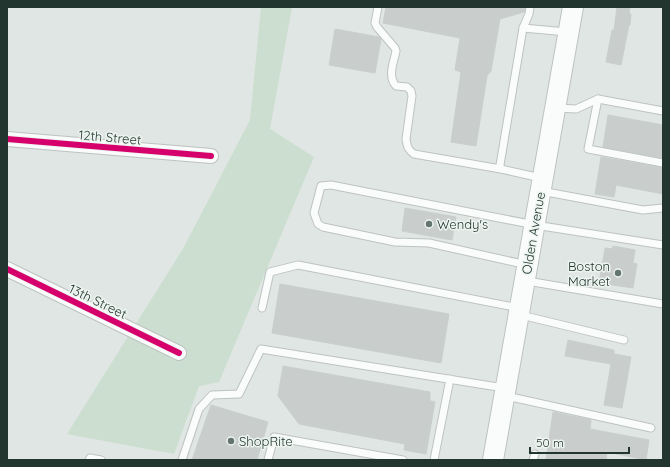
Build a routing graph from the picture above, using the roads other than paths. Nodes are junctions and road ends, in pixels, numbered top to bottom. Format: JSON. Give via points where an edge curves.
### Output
{"nodes":[{"id":1,"x":378,"y":7,"type":"edge"},
{"id":2,"x":530,"y":7,"type":"edge"},
{"id":3,"x":573,"y":7,"type":"edge"},
{"id":4,"x":523,"y":28,"type":"junction"},
{"id":5,"x":569,"y":32,"type":"junction"},
{"id":6,"x":598,"y":99,"type":"junction"},
{"id":7,"x":555,"y":108,"type":"junction"},
{"id":8,"x":663,"y":111,"type":"edge"},
{"id":9,"x":7,"y":139,"type":"edge"},
{"id":10,"x":211,"y":156,"type":"dead end"},
{"id":11,"x":663,"y":163,"type":"edge"},
{"id":12,"x":501,"y":169,"type":"junction"},
{"id":13,"x":542,"y":185,"type":"junction"},
{"id":14,"x":663,"y":208,"type":"edge"},
{"id":15,"x":535,"y":225,"type":"junction"},
{"id":16,"x":663,"y":245,"type":"edge"},
{"id":17,"x":7,"y":269,"type":"edge"},
{"id":18,"x":526,"y":272,"type":"junction"},
{"id":19,"x":663,"y":304,"type":"edge"},
{"id":20,"x":262,"y":308,"type":"dead end"},
{"id":21,"x":519,"y":311,"type":"junction"},
{"id":22,"x":624,"y":340,"type":"dead end"},
{"id":23,"x":179,"y":352,"type":"dead end"},
{"id":24,"x":450,"y":379,"type":"junction"},
{"id":25,"x":505,"y":392,"type":"junction"},
{"id":26,"x":651,"y":428,"type":"dead end"},
{"id":27,"x":375,"y":457,"type":"edge"},
{"id":28,"x":89,"y":460,"type":"edge"},
{"id":29,"x":101,"y":460,"type":"edge"},
{"id":30,"x":182,"y":460,"type":"edge"},
{"id":31,"x":268,"y":460,"type":"edge"},
{"id":32,"x":403,"y":460,"type":"edge"},
{"id":33,"x":434,"y":460,"type":"edge"},
{"id":34,"x":493,"y":460,"type":"edge"}],
"edges":[{"from":1,"to":12,"type":"lane","via":[[376,27],[396,51],[391,79],[396,86],[407,87],[411,91],[406,139],[410,151],[414,154]]},
{"from":2,"to":4,"type":"lane"},
{"from":3,"to":5,"type":"main road","name":"Olden Avenue"},
{"from":4,"to":5,"type":"lane"},
{"from":4,"to":12,"type":"lane"},
{"from":5,"to":7,"type":"main road","name":"Olden Avenue"},
{"from":6,"to":7,"type":"lane","via":[[576,109]]},
{"from":6,"to":8,"type":"lane"},
{"from":6,"to":11,"type":"lane","via":[[588,149]]},
{"from":7,"to":13,"type":"main road","name":"Olden Avenue"},
{"from":9,"to":10,"type":"street","name":"12th Street"},
{"from":12,"to":13,"type":"lane"},
{"from":13,"to":14,"type":"lane","via":[[643,210]]},
{"from":13,"to":15,"type":"main road","name":"Olden Avenue"},
{"from":15,"to":16,"type":"lane"},
{"from":15,"to":18,"type":"main road","name":"Olden Avenue"},
{"from":15,"to":18,"type":"lane","via":[[331,185],[321,186],[314,213],[318,224],[323,227],[395,242],[429,243]]},
{"from":17,"to":23,"type":"street","name":"13th Street"},
{"from":18,"to":19,"type":"lane"},
{"from":18,"to":21,"type":"main road","name":"Olden Avenue"},
{"from":20,"to":21,"type":"lane","via":[[270,272],[298,265]]},
{"from":21,"to":22,"type":"lane"},
{"from":21,"to":25,"type":"main road","name":"Olden Avenue"},
{"from":24,"to":25,"type":"lane"},
{"from":24,"to":30,"type":"lane","via":[[261,349],[239,394],[212,396],[199,409]]},
{"from":24,"to":33,"type":"lane"},
{"from":25,"to":26,"type":"lane"},
{"from":25,"to":34,"type":"main road","name":"Olden Avenue"},
{"from":27,"to":31,"type":"lane","via":[[274,437]]},
{"from":27,"to":32,"type":"lane"},
{"from":28,"to":29,"type":"lane"}]}
